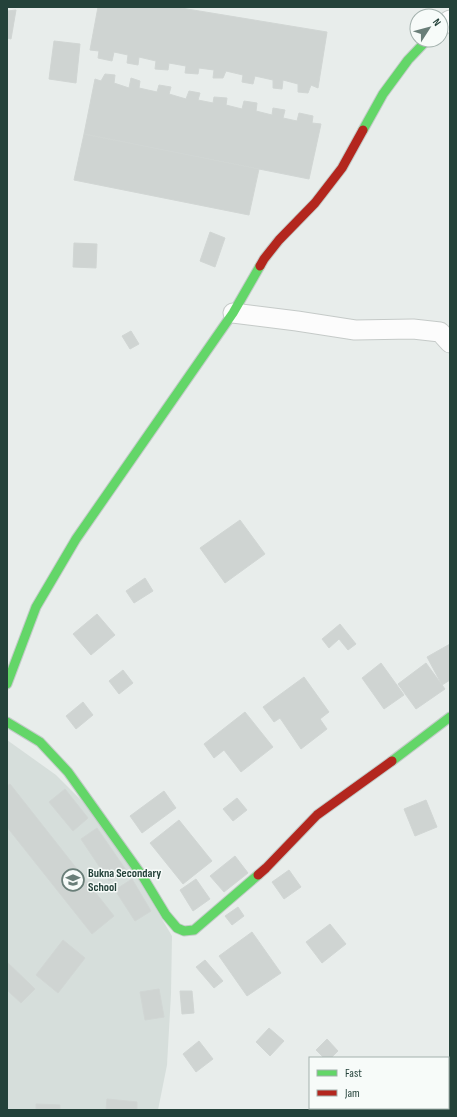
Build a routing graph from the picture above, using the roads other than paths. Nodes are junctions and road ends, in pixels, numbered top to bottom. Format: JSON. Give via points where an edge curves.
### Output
{"nodes":[{"id":1,"x":419,"y":48,"type":"edge"},
{"id":2,"x":234,"y":313,"type":"junction"},
{"id":3,"x":450,"y":343,"type":"edge"},
{"id":4,"x":7,"y":684,"type":"edge"},
{"id":5,"x":450,"y":717,"type":"edge"},
{"id":6,"x":7,"y":722,"type":"edge"}],
"edges":[{"from":1,"to":2,"type":"street","via":[[383,94],[342,168],[315,203],[264,259]]},
{"from":2,"to":3,"type":"street","via":[[355,330],[413,329],[440,332]]},
{"from":2,"to":4,"type":"street","via":[[76,539],[36,607]]},
{"from":5,"to":6,"type":"street","via":[[317,815],[266,868],[194,930],[184,931],[177,928],[166,915],[143,877],[68,772],[40,742]]}]}
